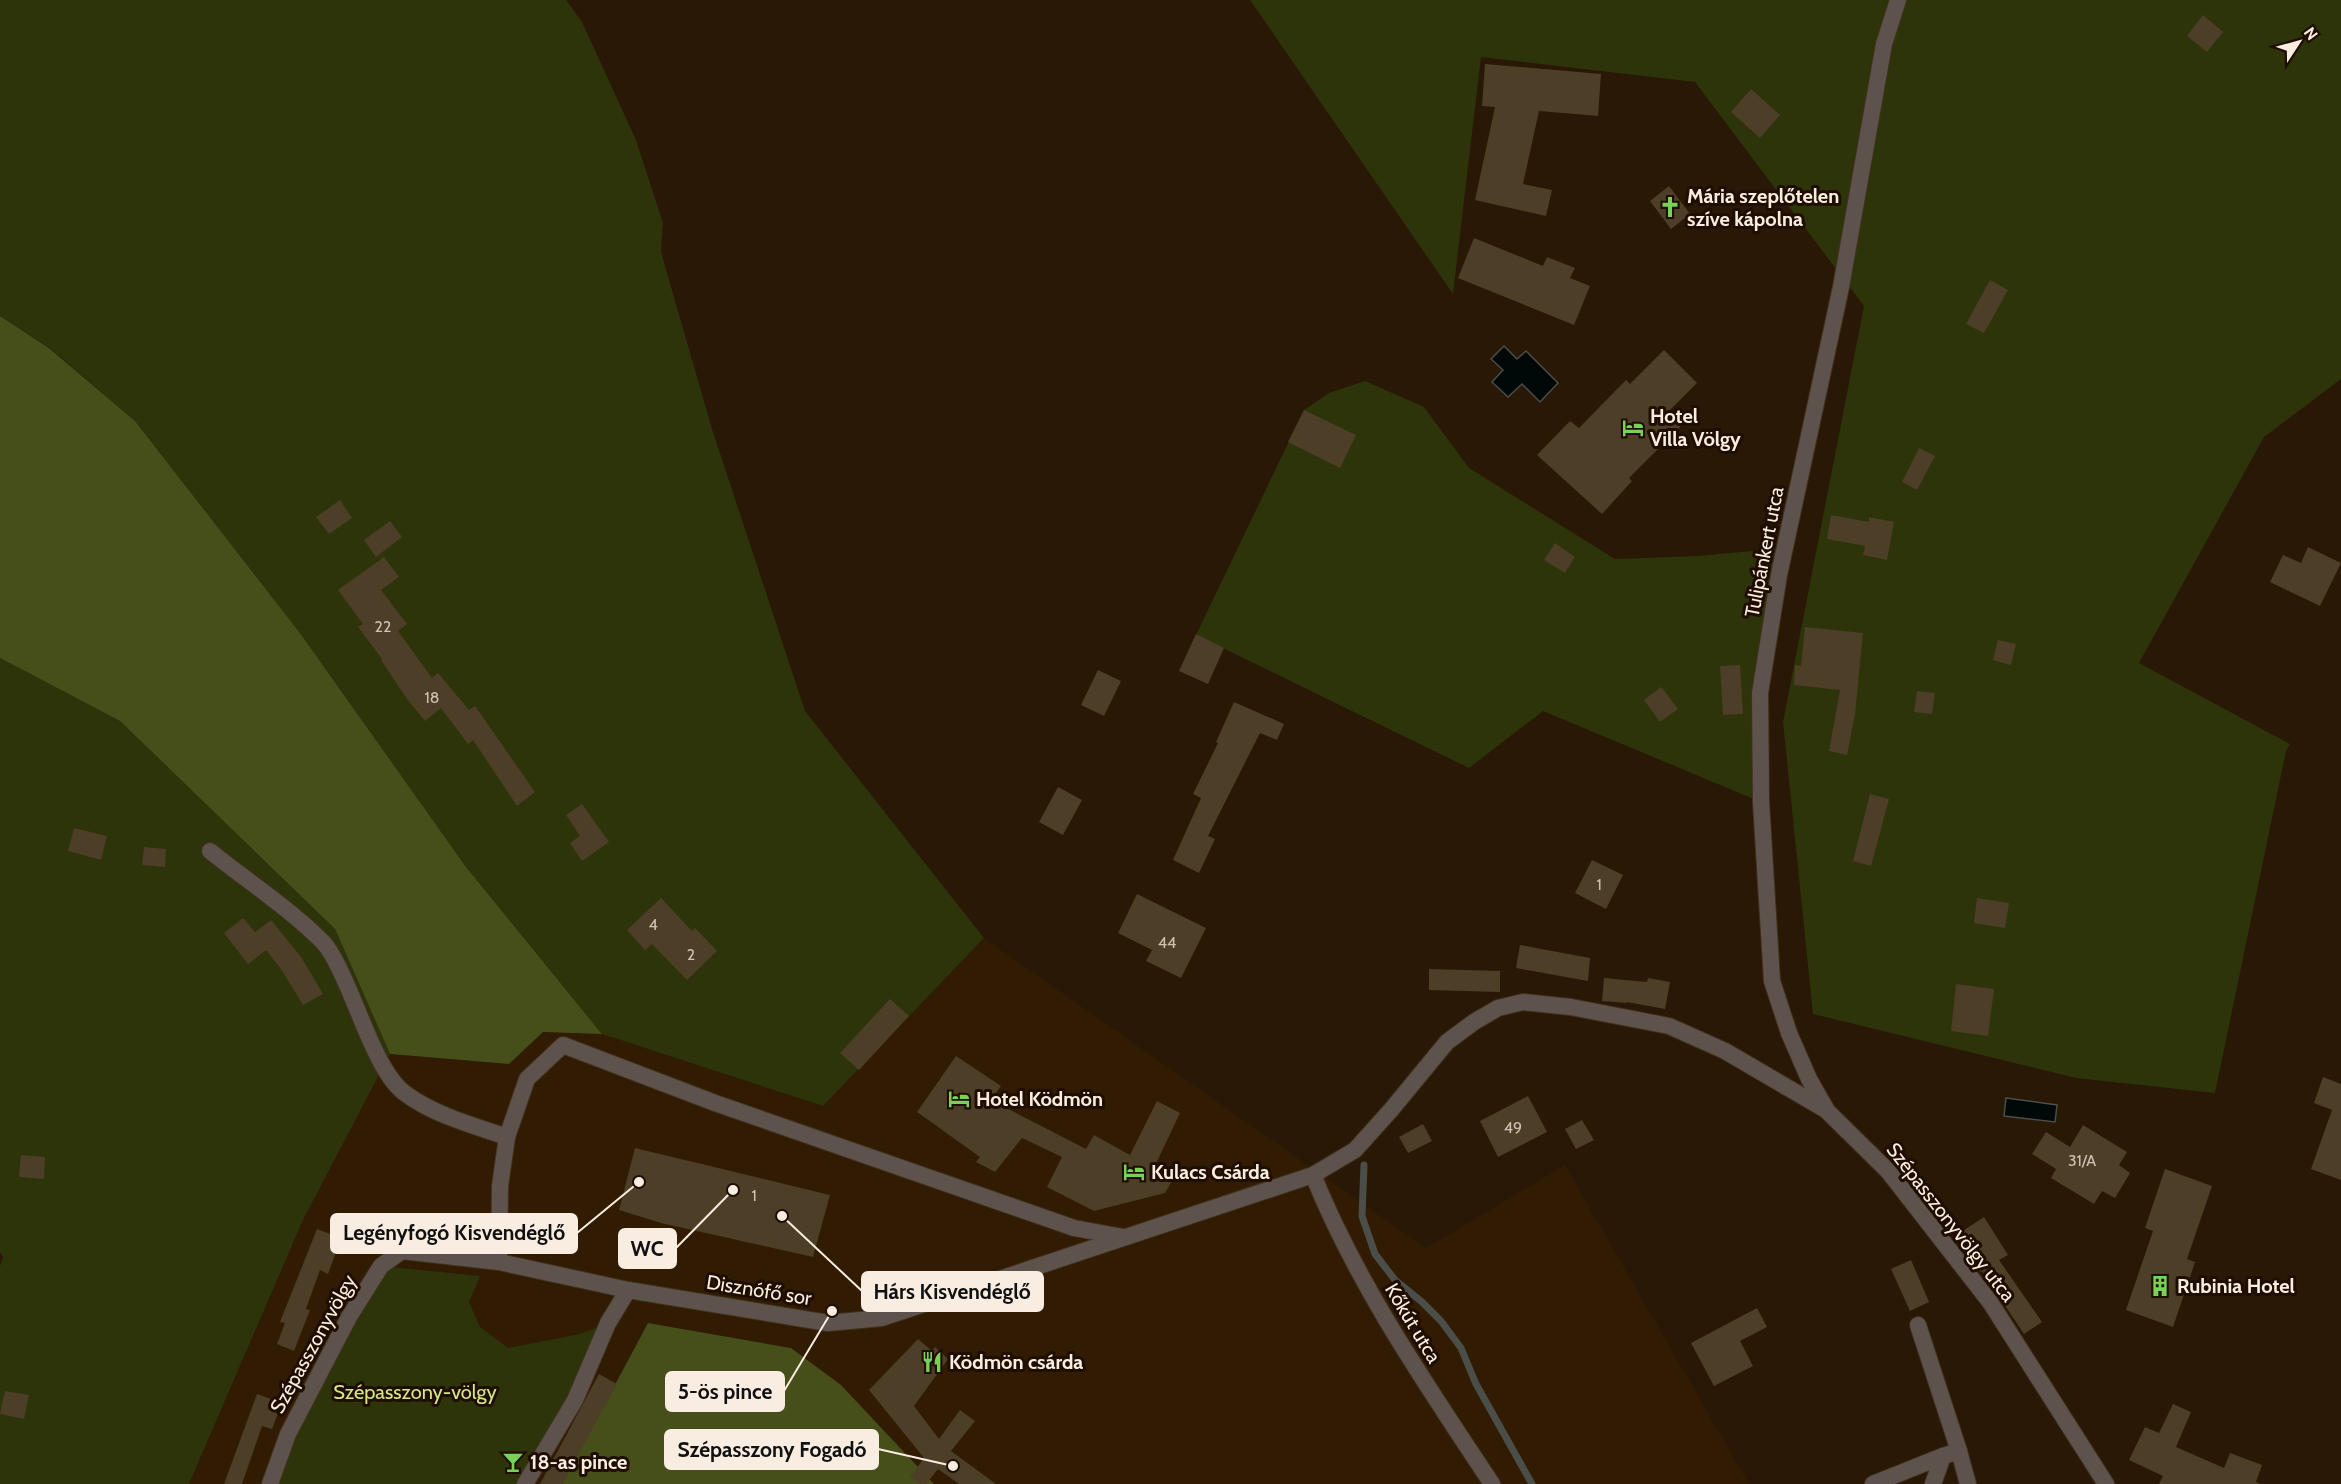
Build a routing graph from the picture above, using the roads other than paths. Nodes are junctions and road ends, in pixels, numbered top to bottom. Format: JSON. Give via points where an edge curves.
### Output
{"nodes":[{"id":1,"x":1898,"y":0,"type":"edge"},
{"id":2,"x":210,"y":851,"type":"dead end"},
{"id":3,"x":1826,"y":1110,"type":"junction"},
{"id":4,"x":507,"y":1137,"type":"junction"},
{"id":5,"x":1312,"y":1175,"type":"junction"},
{"id":6,"x":1123,"y":1238,"type":"junction"},
{"id":7,"x":499,"y":1262,"type":"junction"},
{"id":8,"x":628,"y":1290,"type":"junction"},
{"id":9,"x":1918,"y":1325,"type":"dead end"},
{"id":10,"x":1951,"y":1454,"type":"junction"},
{"id":11,"x":270,"y":1484,"type":"edge"},
{"id":12,"x":525,"y":1484,"type":"edge"},
{"id":13,"x":1492,"y":1484,"type":"edge"},
{"id":14,"x":1873,"y":1484,"type":"edge"},
{"id":15,"x":1933,"y":1484,"type":"edge"},
{"id":16,"x":1968,"y":1484,"type":"edge"},
{"id":17,"x":2106,"y":1484,"type":"edge"}],
"edges":[{"from":1,"to":3,"type":"street","name":"Tulipánkert utca","via":[[1884,44],[1841,287],[1779,575],[1760,693],[1761,802],[1772,981],[1789,1033]]},
{"from":2,"to":4,"type":"street","via":[[291,913],[329,948],[391,1080],[406,1094],[450,1117]]},
{"from":3,"to":5,"type":"street","name":"Szépasszonyvölgy utca","via":[[1725,1051],[1669,1026],[1523,1002],[1498,1008],[1447,1042],[1355,1150]]},
{"from":3,"to":17,"type":"street","name":"Szépasszonyvölgy utca","via":[[1888,1171],[1990,1302]]},
{"from":4,"to":6,"type":"street","via":[[527,1079],[563,1045],[715,1103],[1074,1228]]},
{"from":4,"to":7,"type":"street","via":[[500,1186]]},
{"from":5,"to":6,"type":"street"},
{"from":5,"to":13,"type":"street","name":"Kőkút utca","via":[[1358,1273]]},
{"from":6,"to":8,"type":"street","name":"Disznófő sor","via":[[882,1318],[828,1323]]},
{"from":7,"to":8,"type":"street","name":"Szépasszonyvölgy"},
{"from":7,"to":11,"type":"street","name":"Szépasszonyvölgy","via":[[402,1251],[381,1266],[349,1317],[288,1434]]},
{"from":8,"to":12,"type":"street","via":[[608,1323],[575,1400]]},
{"from":9,"to":10,"type":"street"},
{"from":10,"to":14,"type":"street"},
{"from":10,"to":15,"type":"street"},
{"from":10,"to":16,"type":"street"}]}
